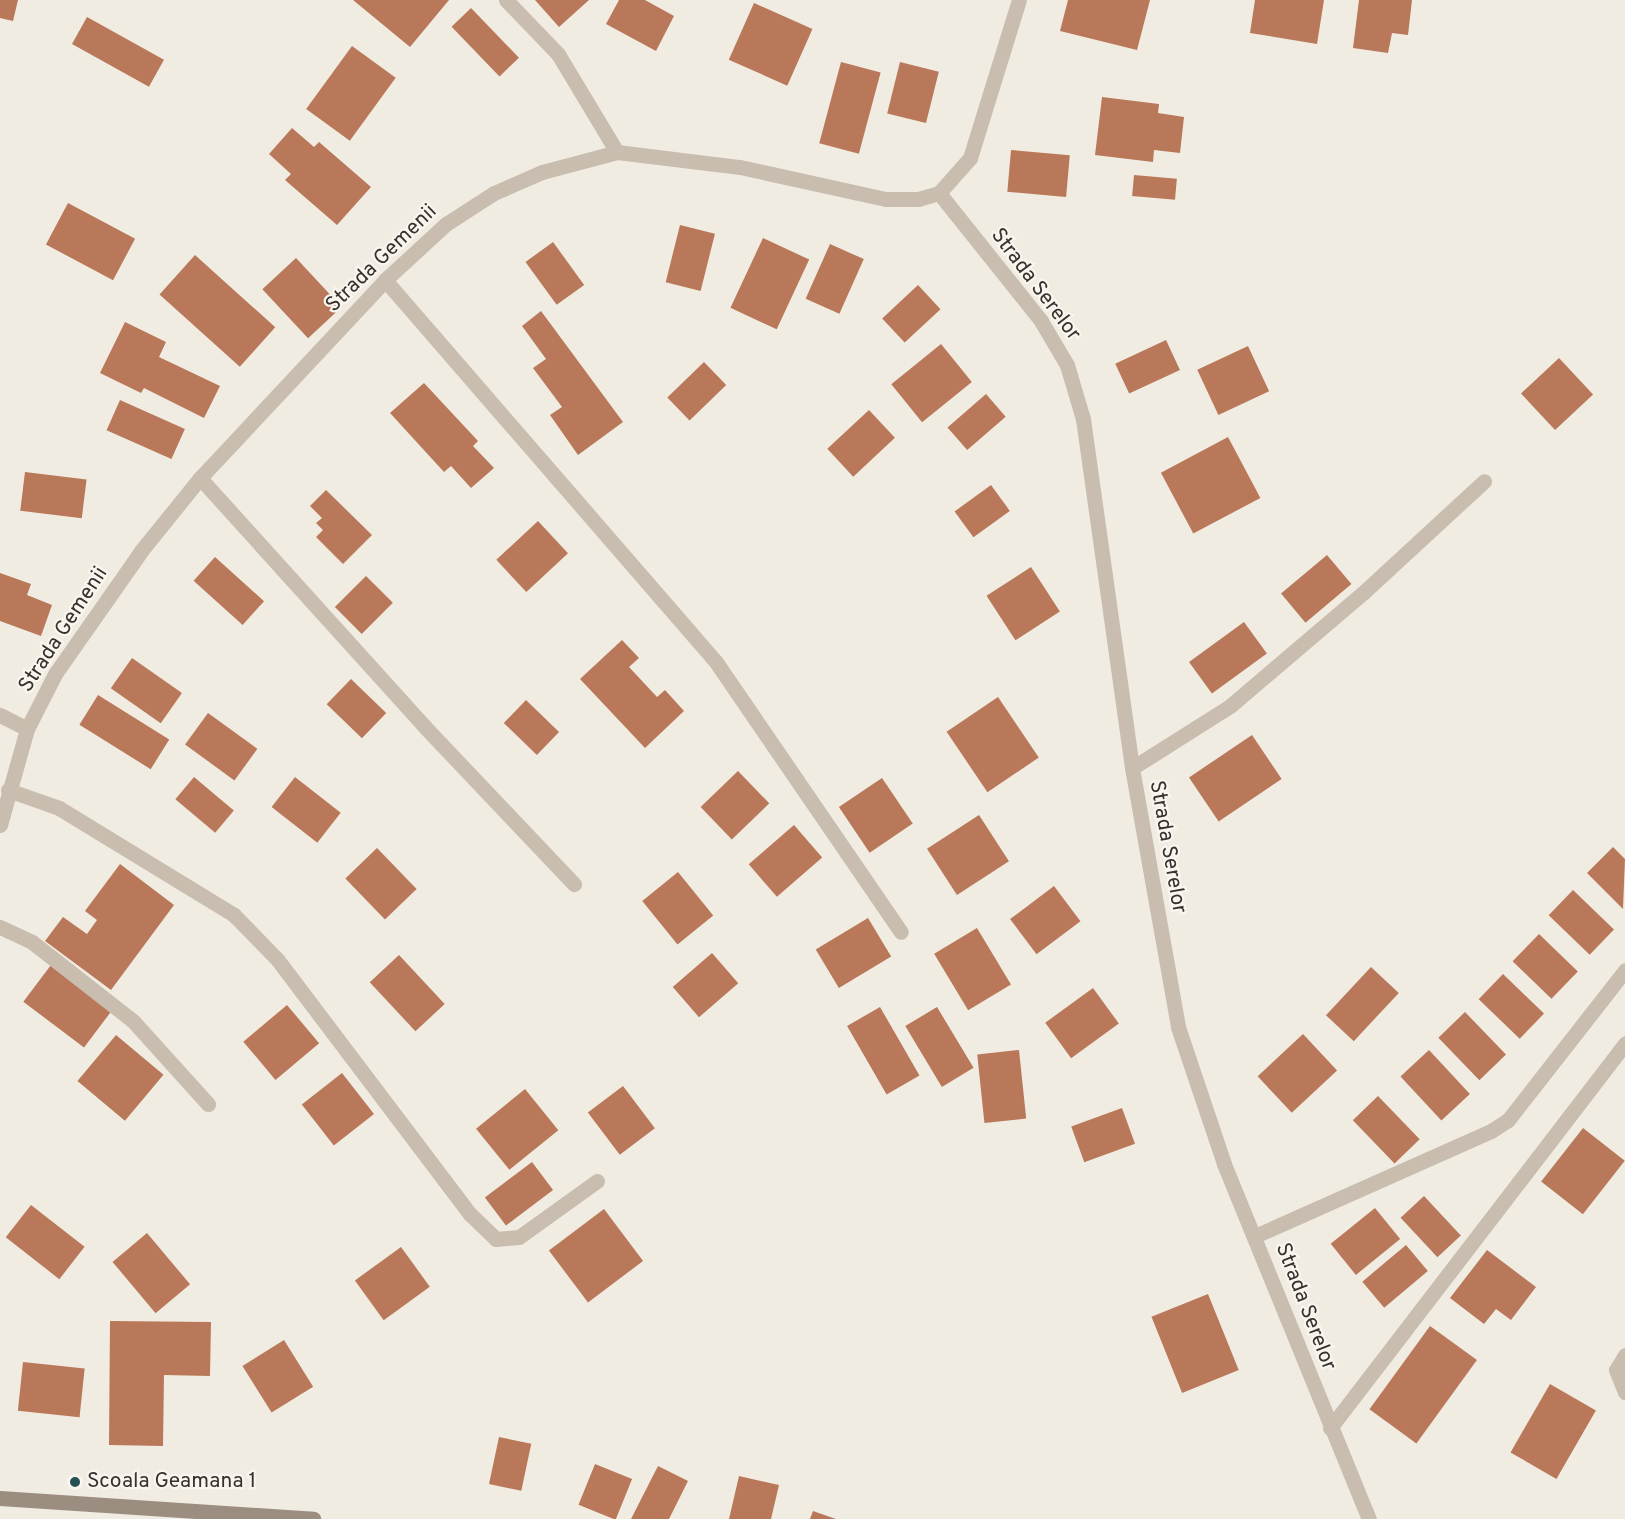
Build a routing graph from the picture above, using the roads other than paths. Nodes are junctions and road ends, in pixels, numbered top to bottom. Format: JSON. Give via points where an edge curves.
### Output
{"nodes":[{"id":1,"x":506,"y":0,"type":"edge"},
{"id":2,"x":1019,"y":0,"type":"edge"},
{"id":3,"x":617,"y":152,"type":"junction"},
{"id":4,"x":939,"y":193,"type":"junction"},
{"id":5,"x":385,"y":280,"type":"junction"},
{"id":6,"x":200,"y":478,"type":"junction"},
{"id":7,"x":1484,"y":481,"type":"dead end"},
{"id":8,"x":0,"y":715,"type":"edge"},
{"id":9,"x":27,"y":729,"type":"junction"},
{"id":10,"x":1132,"y":768,"type":"junction"},
{"id":11,"x":8,"y":790,"type":"junction"},
{"id":12,"x":0,"y":825,"type":"edge"},
{"id":13,"x":574,"y":884,"type":"dead end"},
{"id":14,"x":0,"y":927,"type":"edge"},
{"id":15,"x":901,"y":932,"type":"dead end"},
{"id":16,"x":1625,"y":970,"type":"edge"},
{"id":17,"x":1625,"y":1043,"type":"edge"},
{"id":18,"x":208,"y":1104,"type":"dead end"},
{"id":19,"x":597,"y":1181,"type":"dead end"},
{"id":20,"x":1255,"y":1236,"type":"junction"},
{"id":21,"x":1625,"y":1355,"type":"edge"},
{"id":22,"x":1625,"y":1392,"type":"edge"},
{"id":23,"x":1330,"y":1428,"type":"junction"},
{"id":24,"x":0,"y":1498,"type":"edge"},
{"id":25,"x":313,"y":1519,"type":"edge"},
{"id":26,"x":1369,"y":1519,"type":"edge"}],
"edges":[{"from":1,"to":3,"type":"street","via":[[558,54]]},
{"from":2,"to":4,"type":"street","via":[[970,158]]},
{"from":3,"to":4,"type":"street","name":"Strada Gemenii","via":[[740,166],[886,199],[918,199]]},
{"from":3,"to":5,"type":"street","name":"Strada Gemenii","via":[[542,172],[494,193],[446,224]]},
{"from":4,"to":10,"type":"street","name":"Strada Serelor","via":[[1041,321],[1068,365],[1083,419]]},
{"from":5,"to":6,"type":"street","name":"Strada Gemenii"},
{"from":5,"to":15,"type":"street","via":[[716,662]]},
{"from":6,"to":9,"type":"street","name":"Strada Gemenii","via":[[141,551],[55,674]]},
{"from":6,"to":13,"type":"street","via":[[424,726]]},
{"from":7,"to":10,"type":"street","via":[[1365,591],[1230,706]]},
{"from":8,"to":9,"type":"street"},
{"from":9,"to":11,"type":"street","name":"Strada Gemenii"},
{"from":10,"to":20,"type":"street","name":"Strada Serelor","via":[[1178,1027],[1224,1164]]},
{"from":11,"to":12,"type":"street","name":"Strada Gemenii"},
{"from":11,"to":19,"type":"street","via":[[59,808],[234,915],[277,959],[470,1214],[496,1239],[519,1238]]},
{"from":14,"to":18,"type":"street","via":[[32,942],[133,1021]]},
{"from":16,"to":20,"type":"street","via":[[1508,1120]]},
{"from":17,"to":23,"type":"street"},
{"from":20,"to":23,"type":"street","name":"Strada Serelor"},
{"from":21,"to":22,"type":"street","via":[[1616,1370]]},
{"from":23,"to":26,"type":"street","name":"Strada Serelor"},
{"from":24,"to":25,"type":"main road"}]}
